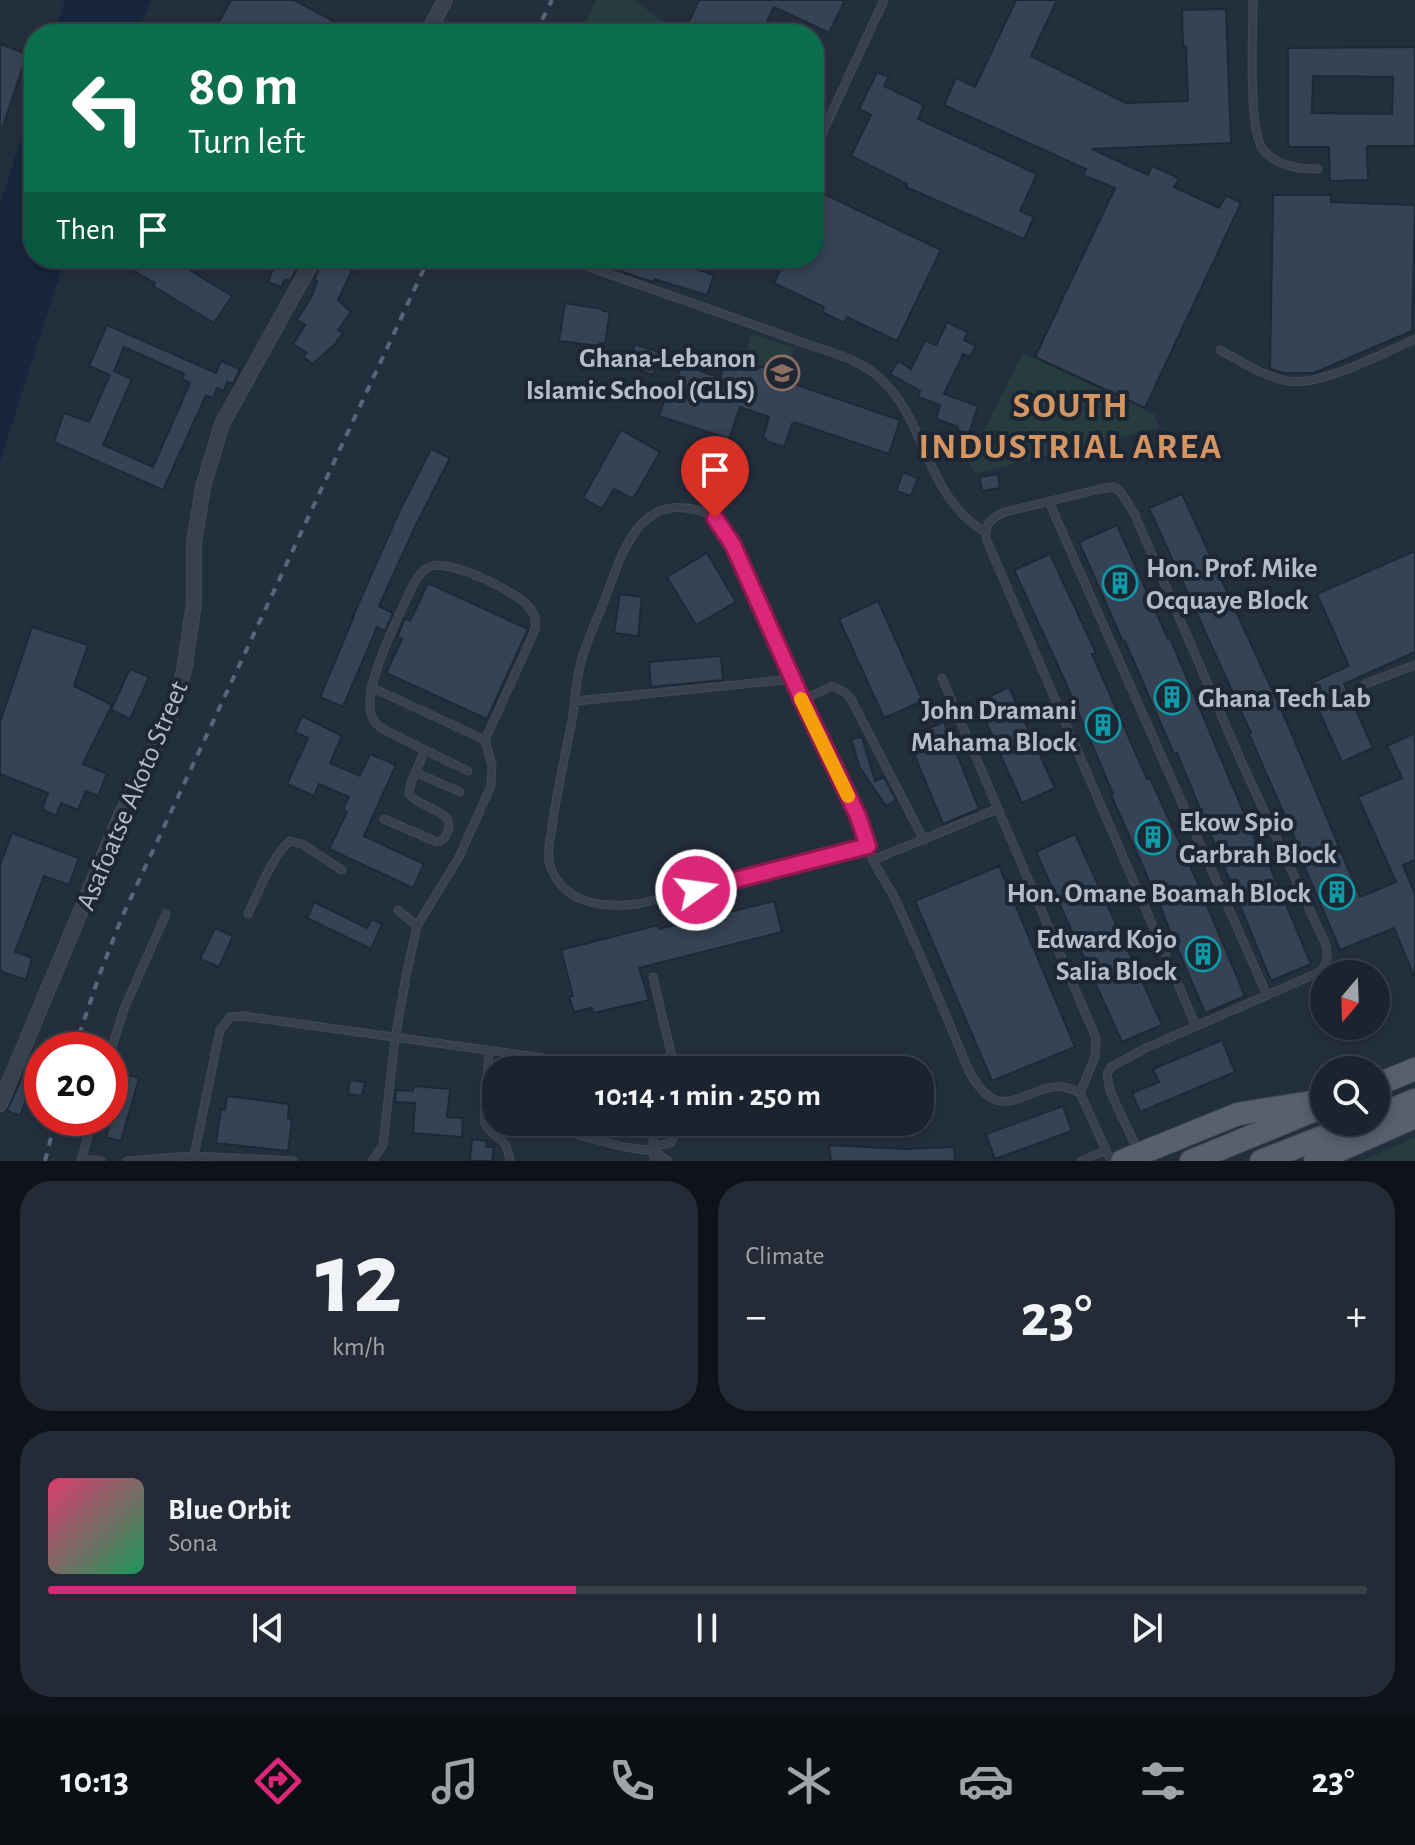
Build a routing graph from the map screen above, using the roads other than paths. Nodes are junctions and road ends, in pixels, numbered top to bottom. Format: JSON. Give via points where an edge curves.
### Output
{"nodes":[{"id":1,"x":445,"y":0,"type":"edge"},
{"id":2,"x":884,"y":0,"type":"edge"},
{"id":3,"x":1253,"y":0,"type":"edge"},
{"id":4,"x":432,"y":24,"type":"edge"},
{"id":5,"x":824,"y":129,"type":"edge"},
{"id":6,"x":1318,"y":169,"type":"dead end"},
{"id":7,"x":308,"y":268,"type":"edge"},
{"id":8,"x":592,"y":268,"type":"edge"},
{"id":9,"x":1415,"y":339,"type":"edge"},
{"id":10,"x":1220,"y":350,"type":"dead end"},
{"id":11,"x":1049,"y":502,"type":"junction"},
{"id":12,"x":985,"y":532,"type":"junction"},
{"id":13,"x":1415,"y":665,"type":"edge"},
{"id":14,"x":942,"y":678,"type":"dead end"},
{"id":15,"x":793,"y":679,"type":"junction"},
{"id":16,"x":1365,"y":684,"type":"dead end"},
{"id":17,"x":371,"y":687,"type":"junction"},
{"id":18,"x":802,"y":700,"type":"junction"},
{"id":19,"x":576,"y":701,"type":"junction"},
{"id":20,"x":485,"y":740,"type":"junction"},
{"id":21,"x":425,"y":750,"type":"junction"},
{"id":22,"x":468,"y":771,"type":"dead end"},
{"id":23,"x":415,"y":772,"type":"junction"},
{"id":24,"x":460,"y":792,"type":"dead end"},
{"id":25,"x":997,"y":809,"type":"junction"},
{"id":26,"x":384,"y":819,"type":"dead end"},
{"id":27,"x":924,"y":840,"type":"junction"},
{"id":28,"x":868,"y":846,"type":"junction"},
{"id":29,"x":873,"y":860,"type":"junction"},
{"id":30,"x":342,"y":870,"type":"dead end"},
{"id":31,"x":398,"y":910,"type":"dead end"},
{"id":32,"x":166,"y":914,"type":"dead end"},
{"id":33,"x":248,"y":914,"type":"dead end"},
{"id":34,"x":417,"y":926,"type":"junction"},
{"id":35,"x":653,"y":977,"type":"dead end"},
{"id":36,"x":1267,"y":995,"type":"junction"},
{"id":37,"x":1196,"y":1026,"type":"junction"},
{"id":38,"x":117,"y":1032,"type":"edge"},
{"id":39,"x":395,"y":1039,"type":"junction"},
{"id":40,"x":489,"y":1051,"type":"junction"},
{"id":41,"x":527,"y":1056,"type":"edge"},
{"id":42,"x":672,"y":1056,"type":"edge"},
{"id":43,"x":1415,"y":1069,"type":"edge"},
{"id":44,"x":1390,"y":1079,"type":"edge"},
{"id":45,"x":1080,"y":1093,"type":"junction"},
{"id":46,"x":1415,"y":1100,"type":"edge"},
{"id":47,"x":1310,"y":1102,"type":"edge"},
{"id":48,"x":0,"y":1104,"type":"edge"},
{"id":49,"x":1390,"y":1110,"type":"edge"},
{"id":50,"x":1310,"y":1112,"type":"edge"},
{"id":51,"x":1415,"y":1117,"type":"edge"},
{"id":52,"x":88,"y":1136,"type":"edge"},
{"id":53,"x":582,"y":1136,"type":"edge"},
{"id":54,"x":652,"y":1136,"type":"edge"},
{"id":55,"x":674,"y":1136,"type":"edge"},
{"id":56,"x":1325,"y":1136,"type":"edge"},
{"id":57,"x":654,"y":1148,"type":"junction"},
{"id":58,"x":1123,"y":1155,"type":"edge"},
{"id":59,"x":194,"y":1156,"type":"junction"},
{"id":60,"x":82,"y":1160,"type":"edge"},
{"id":61,"x":101,"y":1161,"type":"edge"},
{"id":62,"x":127,"y":1161,"type":"edge"},
{"id":63,"x":293,"y":1161,"type":"edge"},
{"id":64,"x":372,"y":1161,"type":"edge"},
{"id":65,"x":510,"y":1161,"type":"edge"},
{"id":66,"x":654,"y":1161,"type":"edge"},
{"id":67,"x":668,"y":1161,"type":"edge"},
{"id":68,"x":1081,"y":1161,"type":"edge"},
{"id":69,"x":1111,"y":1161,"type":"edge"},
{"id":70,"x":1191,"y":1161,"type":"edge"},
{"id":71,"x":1261,"y":1161,"type":"edge"},
{"id":72,"x":1315,"y":1161,"type":"edge"}],
"edges":[{"from":1,"to":4,"type":"street"},
{"from":2,"to":5,"type":"lane"},
{"from":3,"to":6,"type":"lane","via":[[1260,146],[1291,166]]},
{"from":7,"to":48,"type":"street","name":"Asafoatse Akoto Street","via":[[222,424],[203,487],[194,543],[194,603],[173,711],[121,815]]},
{"from":8,"to":12,"type":"lane","via":[[869,369],[900,402],[941,488],[958,511]]},
{"from":9,"to":10,"type":"lane","via":[[1313,381],[1272,377]]},
{"from":11,"to":12,"type":"lane","via":[[995,517]]},
{"from":11,"to":36,"type":"lane"},
{"from":11,"to":36,"type":"lane","via":[[1113,487],[1125,498],[1326,945],[1328,957],[1320,972]]},
{"from":12,"to":37,"type":"lane"},
{"from":13,"to":16,"type":"lane"},
{"from":14,"to":25,"type":"lane"},
{"from":15,"to":18,"type":"lane"},
{"from":15,"to":19,"type":"lane"},
{"from":15,"to":19,"type":"lane","via":[[723,527],[704,512],[669,507],[639,526],[617,565],[584,651]]},
{"from":17,"to":20,"type":"lane"},
{"from":17,"to":20,"type":"lane","via":[[411,589],[425,569],[446,565],[476,576],[526,603],[536,622]]},
{"from":17,"to":21,"type":"lane","via":[[376,724]]},
{"from":18,"to":27,"type":"lane","via":[[832,686],[845,692]]},
{"from":18,"to":28,"type":"lane"},
{"from":19,"to":28,"type":"lane","via":[[549,859],[558,880],[582,901],[638,904]]},
{"from":20,"to":34,"type":"lane","via":[[491,786],[459,857]]},
{"from":21,"to":22,"type":"lane"},
{"from":21,"to":23,"type":"lane"},
{"from":23,"to":24,"type":"lane"},
{"from":23,"to":26,"type":"lane","via":[[409,794],[448,819],[445,837],[437,842]]},
{"from":25,"to":27,"type":"lane"},
{"from":25,"to":45,"type":"lane","via":[[1096,1038],[1095,1057]]},
{"from":27,"to":29,"type":"lane"},
{"from":28,"to":29,"type":"lane"},
{"from":29,"to":45,"type":"lane","via":[[977,1086],[1002,1102],[1052,1086]]},
{"from":30,"to":33,"type":"lane","via":[[290,841]]},
{"from":31,"to":34,"type":"lane"},
{"from":32,"to":38,"type":"lane"},
{"from":34,"to":39,"type":"lane"},
{"from":35,"to":42,"type":"lane"},
{"from":36,"to":37,"type":"lane"},
{"from":37,"to":58,"type":"lane","via":[[1116,1063],[1107,1074]]},
{"from":39,"to":40,"type":"lane"},
{"from":39,"to":59,"type":"lane","via":[[230,1017],[220,1030]]},
{"from":39,"to":64,"type":"lane","via":[[383,1145]]},
{"from":40,"to":41,"type":"lane"},
{"from":40,"to":65,"type":"lane","via":[[485,1127],[507,1145]]},
{"from":43,"to":44,"type":"main road"},
{"from":45,"to":58,"type":"lane"},
{"from":46,"to":49,"type":"main road"},
{"from":47,"to":58,"type":"main road","via":[[1238,1114]]},
{"from":50,"to":70,"type":"main road"},
{"from":51,"to":72,"type":"main road"},
{"from":52,"to":60,"type":"lane"},
{"from":53,"to":57,"type":"lane"},
{"from":54,"to":57,"type":"lane"},
{"from":55,"to":57,"type":"lane","via":[[671,1143]]},
{"from":56,"to":71,"type":"main road"},
{"from":57,"to":66,"type":"lane"},
{"from":57,"to":67,"type":"lane"},
{"from":58,"to":68,"type":"lane"},
{"from":58,"to":69,"type":"lane"},
{"from":59,"to":62,"type":"lane"},
{"from":59,"to":63,"type":"lane"},
{"from":60,"to":61,"type":"lane"}]}
